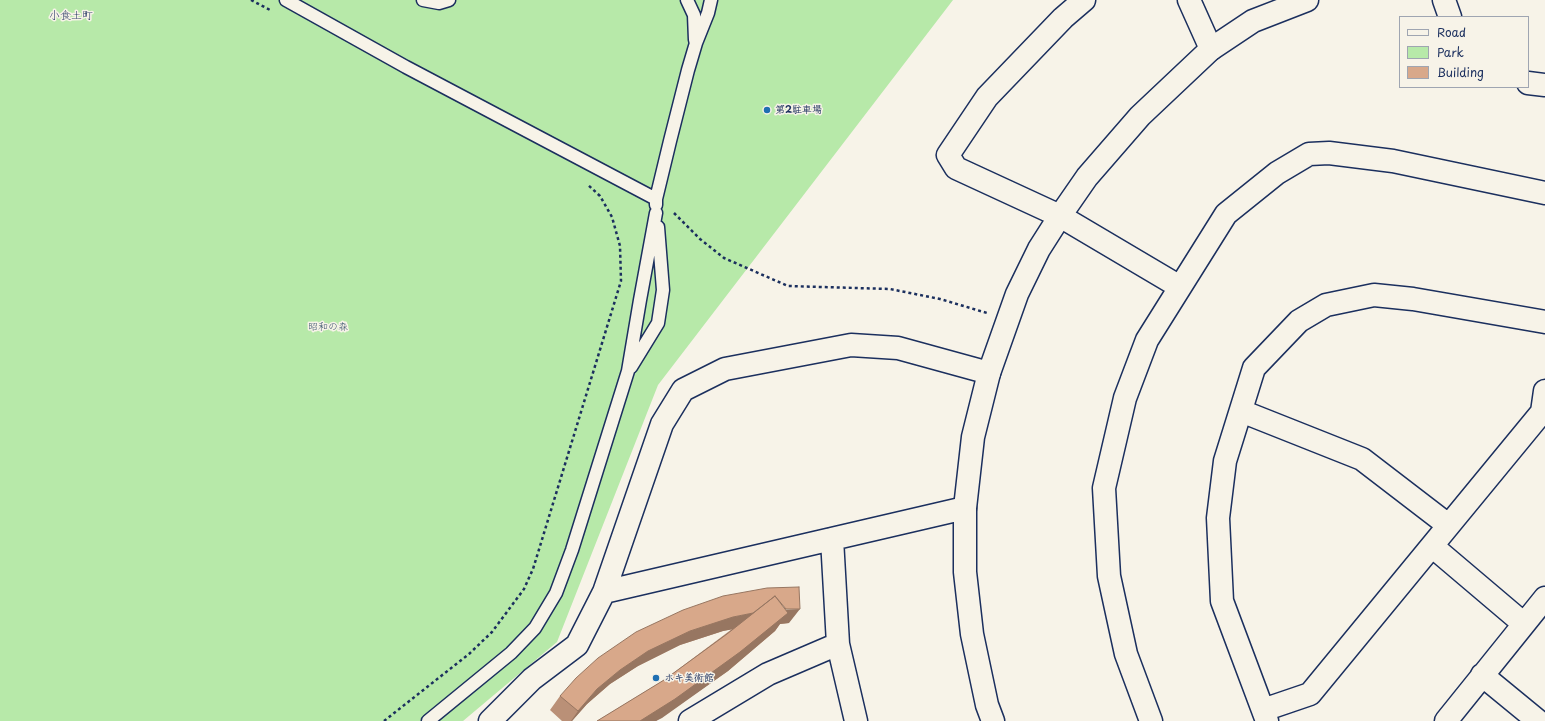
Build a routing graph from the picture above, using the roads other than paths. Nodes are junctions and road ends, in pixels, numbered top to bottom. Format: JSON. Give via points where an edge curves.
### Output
{"nodes":[{"id":1,"x":286,"y":0,"type":"edge"},
{"id":2,"x":423,"y":0,"type":"edge"},
{"id":3,"x":450,"y":0,"type":"edge"},
{"id":4,"x":687,"y":0,"type":"edge"},
{"id":5,"x":711,"y":0,"type":"edge"},
{"id":6,"x":1084,"y":0,"type":"edge"},
{"id":7,"x":1188,"y":0,"type":"edge"},
{"id":8,"x":1307,"y":0,"type":"edge"},
{"id":9,"x":1444,"y":0,"type":"edge"},
{"id":10,"x":1450,"y":16,"type":"edge"},
{"id":11,"x":696,"y":43,"type":"junction"},
{"id":12,"x":1211,"y":49,"type":"junction"},
{"id":13,"x":1529,"y":83,"type":"edge"},
{"id":14,"x":1545,"y":85,"type":"edge"},
{"id":15,"x":1545,"y":193,"type":"edge"},
{"id":16,"x":656,"y":199,"type":"junction"},
{"id":17,"x":656,"y":213,"type":"junction"},
{"id":18,"x":1060,"y":216,"type":"junction"},
{"id":19,"x":1180,"y":287,"type":"junction"},
{"id":20,"x":1545,"y":322,"type":"edge"},
{"id":21,"x":628,"y":371,"type":"junction"},
{"id":22,"x":989,"y":372,"type":"junction"},
{"id":23,"x":1545,"y":391,"type":"edge"},
{"id":24,"x":1241,"y":411,"type":"junction"},
{"id":25,"x":965,"y":508,"type":"junction"},
{"id":26,"x":1448,"y":525,"type":"junction"},
{"id":27,"x":832,"y":539,"type":"junction"},
{"id":28,"x":1432,"y":546,"type":"junction"},
{"id":29,"x":604,"y":592,"type":"junction"},
{"id":30,"x":1545,"y":598,"type":"edge"},
{"id":31,"x":1524,"y":624,"type":"junction"},
{"id":32,"x":838,"y":644,"type":"junction"},
{"id":33,"x":1482,"y":675,"type":"junction"},
{"id":34,"x":1265,"y":716,"type":"edge"},
{"id":35,"x":428,"y":721,"type":"edge"},
{"id":36,"x":490,"y":721,"type":"edge"},
{"id":37,"x":690,"y":721,"type":"edge"},
{"id":38,"x":856,"y":721,"type":"edge"},
{"id":39,"x":993,"y":721,"type":"edge"},
{"id":40,"x":1151,"y":721,"type":"edge"},
{"id":41,"x":1446,"y":721,"type":"edge"},
{"id":42,"x":1538,"y":721,"type":"edge"}],
"edges":[{"from":1,"to":16,"type":"lane","via":[[406,67]]},
{"from":2,"to":3,"type":"lane","via":[[439,3]]},
{"from":4,"to":11,"type":"lane","via":[[694,15]]},
{"from":5,"to":11,"type":"lane"},
{"from":6,"to":18,"type":"street","via":[[1063,18],[987,97],[948,155],[956,168]]},
{"from":7,"to":12,"type":"street"},
{"from":8,"to":12,"type":"street","via":[[1253,22]]},
{"from":9,"to":10,"type":"street"},
{"from":11,"to":16,"type":"lane"},
{"from":12,"to":18,"type":"street","via":[[1140,116],[1087,177]]},
{"from":13,"to":14,"type":"street"},
{"from":15,"to":19,"type":"street","via":[[1393,161],[1329,153],[1309,154],[1277,173],[1226,214]]},
{"from":16,"to":17,"type":"lane"},
{"from":17,"to":21,"type":"lane"},
{"from":17,"to":21,"type":"lane","via":[[663,290],[658,323]]},
{"from":18,"to":19,"type":"street"},
{"from":18,"to":22,"type":"street","via":[[1039,249],[1017,294]]},
{"from":19,"to":40,"type":"street","via":[[1147,340],[1125,398],[1104,488],[1109,576],[1126,654]]},
{"from":20,"to":24,"type":"street","via":[[1413,299],[1374,295],[1326,305],[1299,321],[1254,368]]},
{"from":21,"to":35,"type":"lane","via":[[556,593],[535,628],[511,653]]},
{"from":22,"to":25,"type":"street","via":[[973,437]]},
{"from":22,"to":29,"type":"street","via":[[898,348],[851,345],[725,369],[683,390],[662,424]]},
{"from":23,"to":26,"type":"street","via":[[1542,412]]},
{"from":24,"to":26,"type":"street","via":[[1362,459]]},
{"from":24,"to":34,"type":"street","via":[[1225,462],[1218,518],[1222,600]]},
{"from":25,"to":27,"type":"street"},
{"from":25,"to":39,"type":"street","via":[[965,572],[972,634],[987,705]]},
{"from":26,"to":28,"type":"street"},
{"from":27,"to":29,"type":"street"},
{"from":27,"to":32,"type":"street"},
{"from":28,"to":31,"type":"street"},
{"from":28,"to":34,"type":"street","via":[[1310,694]]},
{"from":29,"to":36,"type":"street","via":[[576,645],[532,679]]},
{"from":30,"to":31,"type":"street"},
{"from":31,"to":33,"type":"street"},
{"from":32,"to":37,"type":"street","via":[[768,674]]},
{"from":32,"to":38,"type":"street"},
{"from":33,"to":41,"type":"street"},
{"from":33,"to":42,"type":"street"}]}
